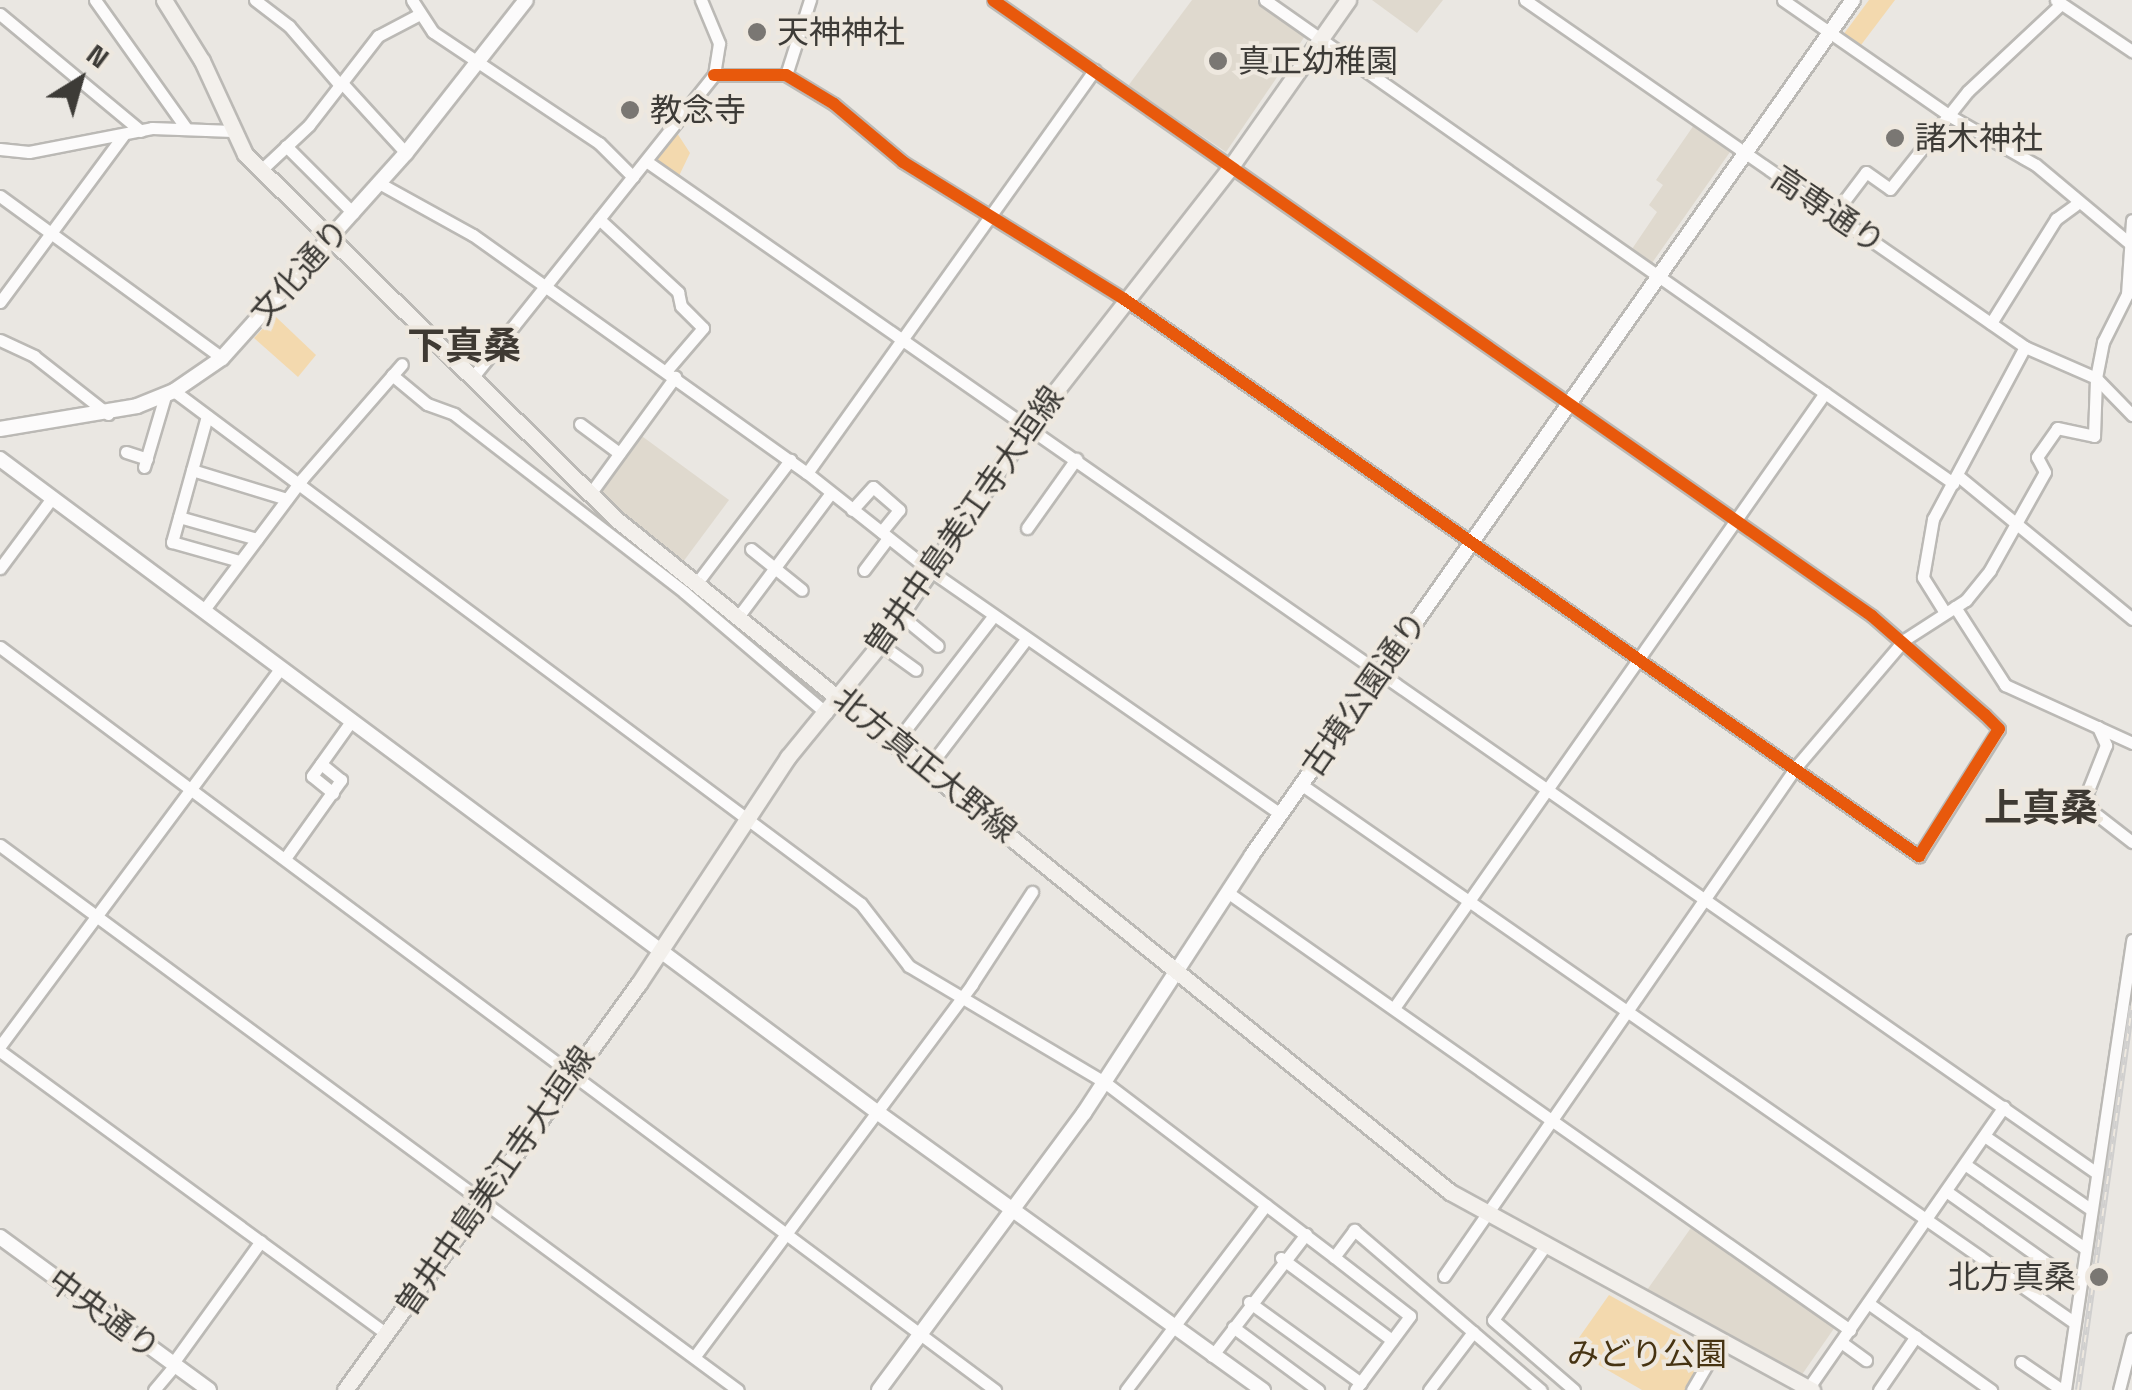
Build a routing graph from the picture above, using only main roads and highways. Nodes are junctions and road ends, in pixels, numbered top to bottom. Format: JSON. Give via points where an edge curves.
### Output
{"nodes":[{"id":1,"x":164,"y":0,"type":"edge"},
{"id":2,"x":1348,"y":0,"type":"edge"},
{"id":3,"x":839,"y":696,"type":"junction"},
{"id":4,"x":1809,"y":1389,"type":"edge"},
{"id":5,"x":346,"y":1390,"type":"edge"}],
"edges":[{"from":1,"to":3,"type":"main road","name":"北方真正大野線","via":[[260,171],[590,494]]},
{"from":2,"to":3,"type":"main road","name":"曽井中島美江寺大垣線","via":[[1232,165],[1030,424]]},
{"from":3,"to":4,"type":"main road","name":"北方真正大野線","via":[[1422,1170],[1486,1215]]},
{"from":3,"to":5,"type":"main road","name":"曽井中島美江寺大垣線","via":[[746,815],[662,949]]}]}
